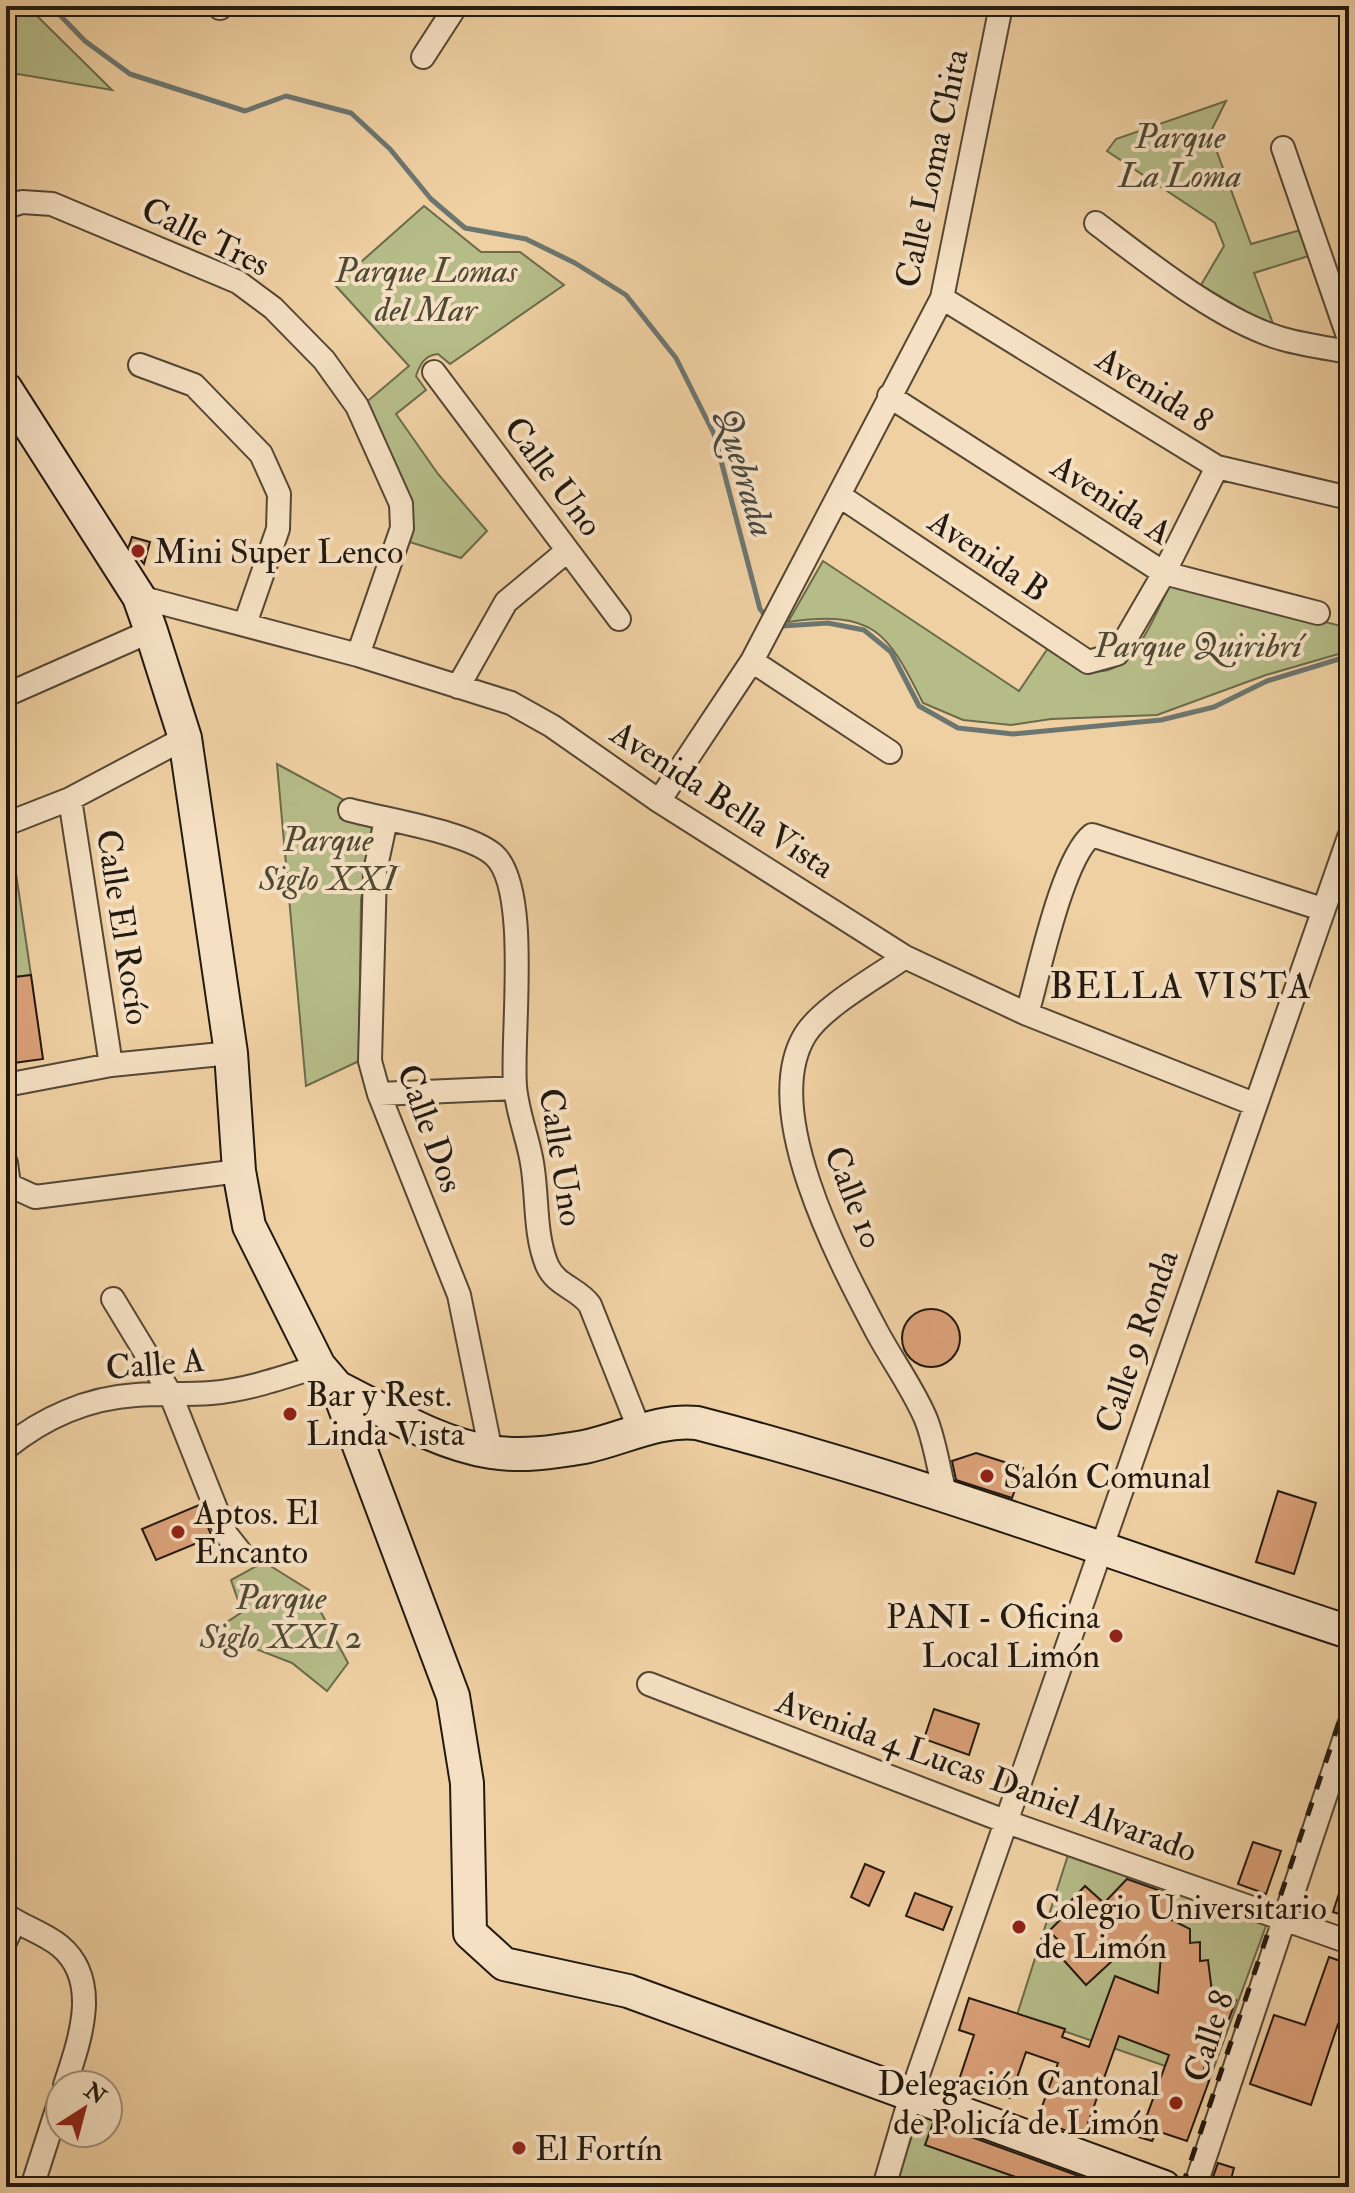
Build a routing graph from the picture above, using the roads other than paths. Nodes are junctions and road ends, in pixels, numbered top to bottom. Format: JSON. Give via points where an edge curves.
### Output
{"nodes":[{"id":1,"x":456,"y":6,"type":"edge"},
{"id":2,"x":1001,"y":6,"type":"edge"},
{"id":3,"x":423,"y":57,"type":"dead end"},
{"id":4,"x":1283,"y":148,"type":"dead end"},
{"id":5,"x":6,"y":207,"type":"edge"},
{"id":6,"x":1096,"y":223,"type":"dead end"},
{"id":7,"x":942,"y":298,"type":"junction"},
{"id":8,"x":1349,"y":339,"type":"edge"},
{"id":9,"x":1349,"y":352,"type":"edge"},
{"id":10,"x":140,"y":365,"type":"dead end"},
{"id":11,"x":434,"y":372,"type":"dead end"},
{"id":12,"x":6,"y":389,"type":"edge"},
{"id":13,"x":889,"y":396,"type":"junction"},
{"id":14,"x":1217,"y":467,"type":"junction"},
{"id":15,"x":840,"y":496,"type":"junction"},
{"id":16,"x":1349,"y":498,"type":"edge"},
{"id":17,"x":567,"y":551,"type":"junction"},
{"id":18,"x":1164,"y":573,"type":"junction"},
{"id":19,"x":139,"y":597,"type":"junction"},
{"id":20,"x":1318,"y":613,"type":"dead end"},
{"id":21,"x":619,"y":619,"type":"dead end"},
{"id":22,"x":245,"y":624,"type":"junction"},
{"id":23,"x":151,"y":631,"type":"junction"},
{"id":24,"x":358,"y":655,"type":"junction"},
{"id":25,"x":752,"y":661,"type":"junction"},
{"id":26,"x":458,"y":687,"type":"junction"},
{"id":27,"x":6,"y":695,"type":"edge"},
{"id":28,"x":185,"y":738,"type":"junction"},
{"id":29,"x":890,"y":752,"type":"dead end"},
{"id":30,"x":70,"y":799,"type":"junction"},
{"id":31,"x":659,"y":801,"type":"junction"},
{"id":32,"x":350,"y":810,"type":"dead end"},
{"id":33,"x":386,"y":820,"type":"junction"},
{"id":34,"x":6,"y":824,"type":"edge"},
{"id":35,"x":1349,"y":837,"type":"edge"},
{"id":36,"x":1333,"y":899,"type":"edge"},
{"id":37,"x":905,"y":957,"type":"junction"},
{"id":38,"x":1027,"y":1014,"type":"junction"},
{"id":39,"x":231,"y":1053,"type":"junction"},
{"id":40,"x":111,"y":1065,"type":"junction"},
{"id":41,"x":6,"y":1085,"type":"edge"},
{"id":42,"x":515,"y":1088,"type":"junction"},
{"id":43,"x":379,"y":1094,"type":"junction"},
{"id":44,"x":1254,"y":1104,"type":"junction"},
{"id":45,"x":6,"y":1163,"type":"edge"},
{"id":46,"x":239,"y":1171,"type":"junction"},
{"id":47,"x":113,"y":1299,"type":"dead end"},
{"id":48,"x":328,"y":1377,"type":"junction"},
{"id":49,"x":170,"y":1393,"type":"junction"},
{"id":50,"x":640,"y":1431,"type":"junction"},
{"id":51,"x":6,"y":1448,"type":"edge"},
{"id":52,"x":491,"y":1452,"type":"junction"},
{"id":53,"x":945,"y":1493,"type":"junction"},
{"id":54,"x":1099,"y":1550,"type":"junction"},
{"id":55,"x":241,"y":1553,"type":"dead end"},
{"id":56,"x":1349,"y":1632,"type":"edge"},
{"id":57,"x":649,"y":1684,"type":"dead end"},
{"id":58,"x":1349,"y":1725,"type":"edge"},
{"id":59,"x":1007,"y":1822,"type":"junction"},
{"id":60,"x":1282,"y":1920,"type":"junction"},
{"id":61,"x":9,"y":1926,"type":"edge"},
{"id":62,"x":1349,"y":1942,"type":"edge"},
{"id":63,"x":69,"y":2069,"type":"edge"},
{"id":64,"x":911,"y":2095,"type":"junction"},
{"id":65,"x":44,"y":2149,"type":"edge"},
{"id":66,"x":32,"y":2187,"type":"edge"},
{"id":67,"x":884,"y":2187,"type":"edge"},
{"id":68,"x":1164,"y":2187,"type":"edge"},
{"id":69,"x":1195,"y":2187,"type":"edge"}],
"edges":[{"from":1,"to":3,"type":"street"},
{"from":2,"to":7,"type":"street","name":"Calle Loma Chita"},
{"from":4,"to":8,"type":"street"},
{"from":5,"to":24,"type":"street","name":"Calle Tres","via":[[52,204],[238,282],[273,308],[324,360],[357,406],[401,504],[402,528]]},
{"from":6,"to":9,"type":"street","via":[[1236,319],[1281,339]]},
{"from":7,"to":13,"type":"street","name":"Calle Loma Chita"},
{"from":7,"to":14,"type":"street","name":"Avenida 8"},
{"from":10,"to":22,"type":"street","via":[[194,385],[261,454],[279,494],[278,529]]},
{"from":11,"to":17,"type":"street","name":"Calle Uno"},
{"from":12,"to":19,"type":"street"},
{"from":13,"to":15,"type":"street","name":"Calle Loma Chita"},
{"from":13,"to":18,"type":"street","name":"Avenida A"},
{"from":14,"to":16,"type":"street","name":"Avenida 8"},
{"from":14,"to":18,"type":"street"},
{"from":15,"to":18,"type":"street","name":"Avenida B","via":[[1088,662],[1117,654]]},
{"from":15,"to":25,"type":"street","name":"Calle Loma Chita"},
{"from":17,"to":21,"type":"street","name":"Calle Uno"},
{"from":17,"to":26,"type":"street","via":[[506,602]]},
{"from":18,"to":20,"type":"street","name":"Avenida A"},
{"from":19,"to":22,"type":"street","name":"Avenida Bella Vista"},
{"from":19,"to":23,"type":"street"},
{"from":22,"to":24,"type":"street","name":"Avenida Bella Vista"},
{"from":23,"to":27,"type":"street"},
{"from":23,"to":28,"type":"street"},
{"from":24,"to":26,"type":"street","name":"Avenida Bella Vista"},
{"from":25,"to":29,"type":"street"},
{"from":25,"to":31,"type":"street","name":"Calle Loma Chita"},
{"from":26,"to":31,"type":"street","name":"Avenida Bella Vista","via":[[511,703],[552,726]]},
{"from":28,"to":30,"type":"street"},
{"from":28,"to":39,"type":"street"},
{"from":30,"to":34,"type":"street"},
{"from":30,"to":40,"type":"street","name":"Calle El Rocío"},
{"from":31,"to":37,"type":"street","name":"Avenida Bella Vista"},
{"from":32,"to":33,"type":"street"},
{"from":33,"to":42,"type":"street","name":"Calle Uno","via":[[466,839],[502,864],[515,902]]},
{"from":33,"to":43,"type":"street","name":"Calle Dos","via":[[374,903],[370,1061]]},
{"from":35,"to":36,"type":"street","name":"Calle 9 Ronda"},
{"from":36,"to":38,"type":"street","via":[[1092,835],[1081,843],[1069,870]]},
{"from":36,"to":44,"type":"street","name":"Calle 9 Ronda"},
{"from":37,"to":38,"type":"street","name":"Avenida Bella Vista"},
{"from":37,"to":53,"type":"street","name":"Calle 10","via":[[805,1034],[794,1062],[793,1123],[817,1206],[925,1417]]},
{"from":38,"to":44,"type":"street","name":"Avenida Bella Vista"},
{"from":39,"to":40,"type":"street"},
{"from":39,"to":46,"type":"street"},
{"from":40,"to":41,"type":"street"},
{"from":42,"to":43,"type":"street"},
{"from":42,"to":50,"type":"street","name":"Calle Uno","via":[[546,1264],[553,1277],[590,1305]]},
{"from":43,"to":52,"type":"street","name":"Calle Dos","via":[[459,1295]]},
{"from":44,"to":54,"type":"street","name":"Calle 9 Ronda"},
{"from":45,"to":46,"type":"street","via":[[9,1185],[35,1197]]},
{"from":46,"to":48,"type":"street","via":[[249,1226]]},
{"from":47,"to":49,"type":"street"},
{"from":48,"to":49,"type":"street","name":"Calle A","via":[[210,1393]]},
{"from":48,"to":52,"type":"street","via":[[423,1430]]},
{"from":48,"to":64,"type":"street","via":[[453,1696],[467,1783],[470,1933],[504,1964],[628,1991]]},
{"from":49,"to":51,"type":"street","name":"Calle A","via":[[84,1405],[46,1420]]},
{"from":49,"to":55,"type":"street","via":[[226,1534]]},
{"from":50,"to":52,"type":"street","via":[[585,1446]]},
{"from":50,"to":53,"type":"street","via":[[673,1421],[697,1423]]},
{"from":53,"to":54,"type":"street"},
{"from":54,"to":56,"type":"street"},
{"from":54,"to":59,"type":"street","name":"Calle 9 Ronda"},
{"from":57,"to":59,"type":"street","name":"Avenida 4 Lucas Daniel Alvarado"},
{"from":58,"to":60,"type":"street","name":"Calle 8"},
{"from":59,"to":60,"type":"street","name":"Avenida 4 Lucas Daniel Alvarado"},
{"from":59,"to":64,"type":"street","name":"Calle 9 Ronda"},
{"from":60,"to":62,"type":"street","name":"Avenida 4 Lucas Daniel Alvarado"},
{"from":60,"to":69,"type":"street","name":"Calle 8"},
{"from":61,"to":63,"type":"street","via":[[62,1947],[79,1976],[86,2007]]},
{"from":64,"to":67,"type":"street","name":"Calle 9 Ronda"},
{"from":64,"to":68,"type":"street"},
{"from":65,"to":66,"type":"street"}]}
